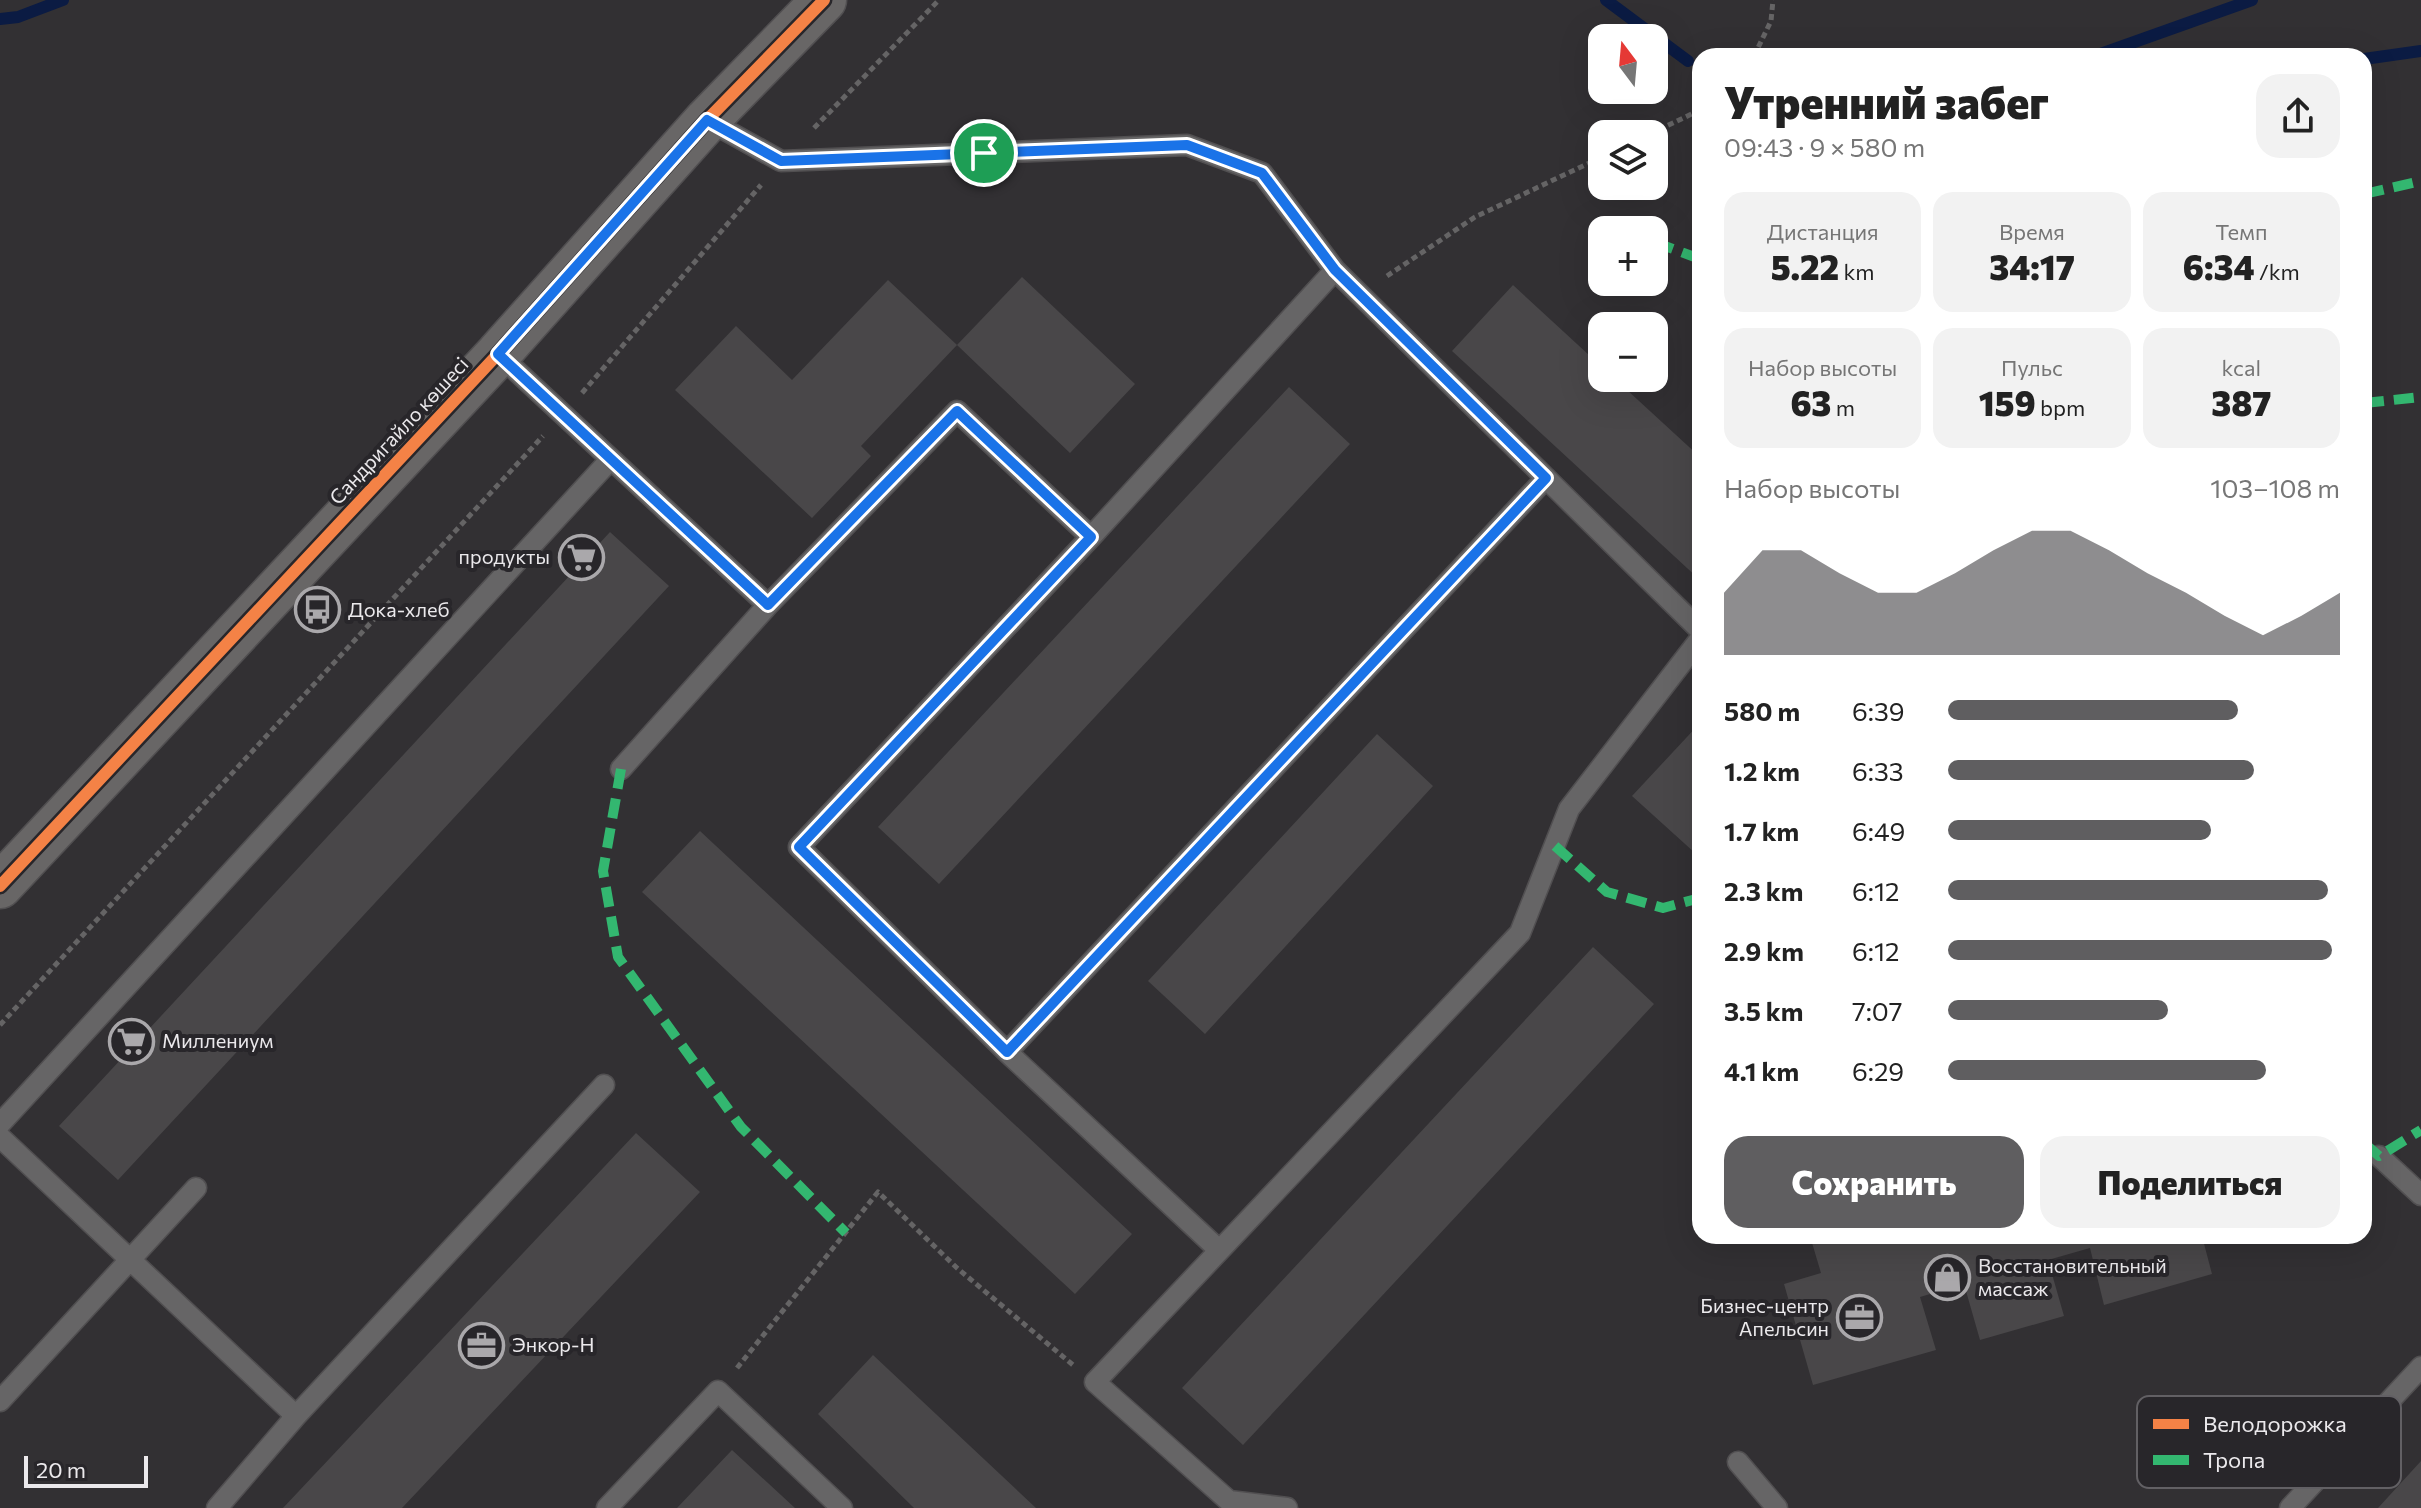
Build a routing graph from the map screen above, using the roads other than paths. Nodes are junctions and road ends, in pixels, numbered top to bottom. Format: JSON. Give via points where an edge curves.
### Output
{"nodes":[{"id":1,"x":824,"y":0,"type":"edge"},
{"id":2,"x":707,"y":120,"type":"junction"},
{"id":3,"x":1335,"y":270,"type":"junction"},
{"id":4,"x":498,"y":354,"type":"junction"},
{"id":5,"x":610,"y":460,"type":"junction"},
{"id":6,"x":1546,"y":478,"type":"junction"},
{"id":7,"x":1091,"y":537,"type":"junction"},
{"id":8,"x":768,"y":605,"type":"junction"},
{"id":9,"x":1692,"y":622,"type":"edge"},
{"id":10,"x":1692,"y":649,"type":"edge"},
{"id":11,"x":621,"y":769,"type":"dead end"},
{"id":12,"x":0,"y":886,"type":"edge"},
{"id":13,"x":1007,"y":1052,"type":"junction"},
{"id":14,"x":604,"y":1085,"type":"dead end"},
{"id":15,"x":0,"y":1124,"type":"edge"},
{"id":16,"x":0,"y":1137,"type":"edge"},
{"id":17,"x":2379,"y":1156,"type":"dead end"},
{"id":18,"x":196,"y":1188,"type":"dead end"},
{"id":19,"x":2421,"y":1195,"type":"edge"},
{"id":20,"x":1219,"y":1250,"type":"junction"},
{"id":21,"x":127,"y":1260,"type":"junction"},
{"id":22,"x":2421,"y":1367,"type":"edge"},
{"id":23,"x":2394,"y":1396,"type":"edge"},
{"id":24,"x":0,"y":1401,"type":"edge"},
{"id":25,"x":296,"y":1416,"type":"junction"},
{"id":26,"x":1738,"y":1462,"type":"dead end"},
{"id":27,"x":2309,"y":1488,"type":"edge"},
{"id":28,"x":217,"y":1508,"type":"edge"},
{"id":29,"x":607,"y":1508,"type":"edge"},
{"id":30,"x":842,"y":1508,"type":"edge"},
{"id":31,"x":1287,"y":1508,"type":"edge"},
{"id":32,"x":1777,"y":1508,"type":"edge"},
{"id":33,"x":2290,"y":1508,"type":"edge"}],
"edges":[{"from":1,"to":2,"type":"street","name":"Сандригайло көшесі"},
{"from":2,"to":3,"type":"lane","via":[[781,161],[1187,145],[1262,173]]},
{"from":2,"to":4,"type":"street","name":"Сандригайло көшесі"},
{"from":3,"to":6,"type":"lane"},
{"from":3,"to":7,"type":"lane"},
{"from":4,"to":5,"type":"lane"},
{"from":4,"to":12,"type":"street","name":"Сандригайло көшесі"},
{"from":5,"to":8,"type":"lane"},
{"from":5,"to":15,"type":"lane"},
{"from":6,"to":9,"type":"lane"},
{"from":6,"to":13,"type":"lane"},
{"from":7,"to":8,"type":"lane","via":[[957,411]]},
{"from":7,"to":13,"type":"lane","via":[[799,847]]},
{"from":8,"to":11,"type":"lane"},
{"from":10,"to":20,"type":"lane","via":[[1569,809],[1520,933]]},
{"from":13,"to":20,"type":"lane"},
{"from":14,"to":25,"type":"lane"},
{"from":16,"to":21,"type":"lane"},
{"from":17,"to":19,"type":"lane"},
{"from":18,"to":21,"type":"lane"},
{"from":20,"to":31,"type":"lane","via":[[1095,1382],[1229,1501]]},
{"from":21,"to":24,"type":"lane"},
{"from":21,"to":25,"type":"lane"},
{"from":22,"to":23,"type":"lane"},
{"from":25,"to":28,"type":"lane"},
{"from":26,"to":32,"type":"lane"},
{"from":27,"to":33,"type":"lane"},
{"from":29,"to":30,"type":"lane","via":[[718,1391]]}]}
